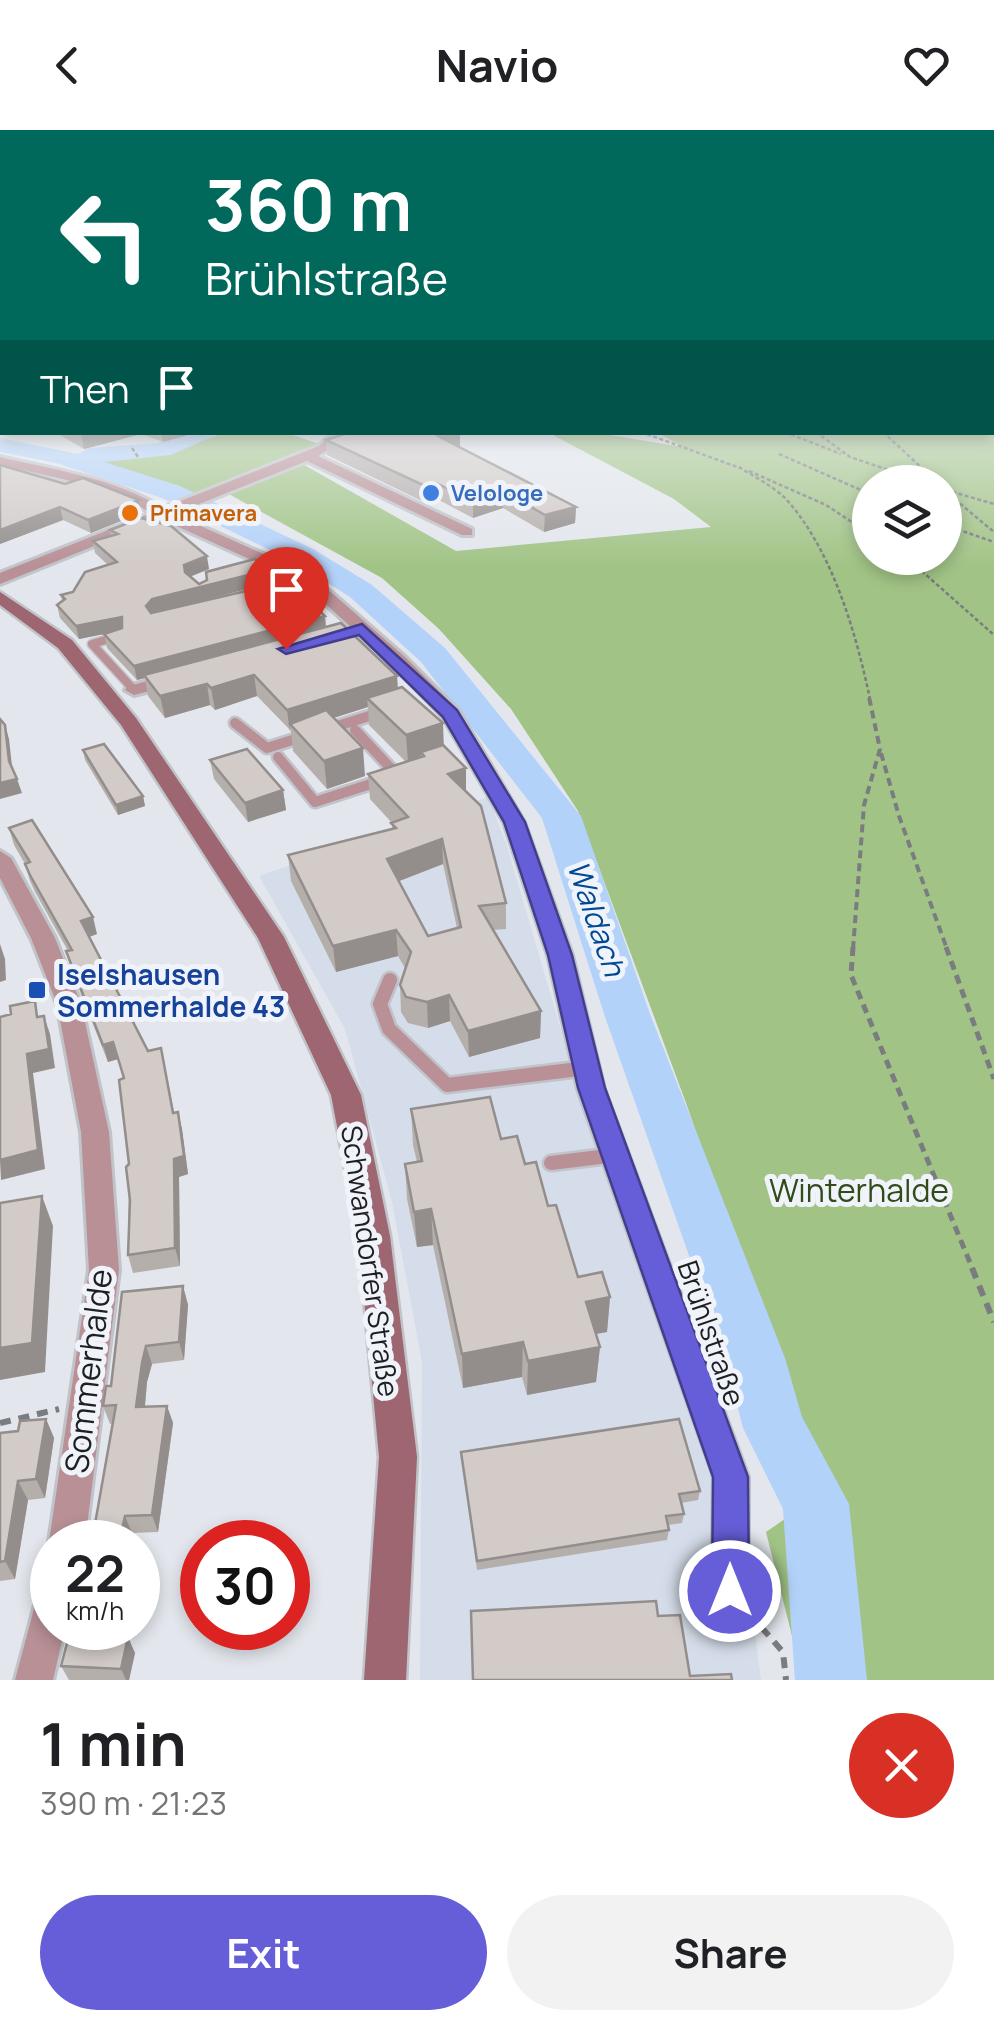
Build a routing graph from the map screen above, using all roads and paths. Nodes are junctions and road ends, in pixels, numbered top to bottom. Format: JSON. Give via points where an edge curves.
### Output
{"nodes":[{"id":1,"x":325,"y":435,"type":"edge"},
{"id":2,"x":651,"y":435,"type":"edge"},
{"id":3,"x":793,"y":435,"type":"edge"},
{"id":4,"x":820,"y":435,"type":"edge"},
{"id":5,"x":886,"y":435,"type":"edge"},
{"id":6,"x":367,"y":436,"type":"edge"},
{"id":7,"x":334,"y":440,"type":"junction"},
{"id":8,"x":132,"y":448,"type":"dead end"},
{"id":9,"x":780,"y":454,"type":"dead end"},
{"id":10,"x":306,"y":455,"type":"junction"},
{"id":11,"x":138,"y":457,"type":"dead end"},
{"id":12,"x":850,"y":457,"type":"junction"},
{"id":13,"x":0,"y":461,"type":"edge"},
{"id":14,"x":874,"y":465,"type":"edge"},
{"id":15,"x":919,"y":465,"type":"edge"},
{"id":16,"x":739,"y":467,"type":"junction"},
{"id":17,"x":852,"y":486,"type":"edge"},
{"id":18,"x":962,"y":495,"type":"edge"},
{"id":19,"x":994,"y":504,"type":"edge"},
{"id":20,"x":962,"y":505,"type":"edge"},
{"id":21,"x":168,"y":510,"type":"junction"},
{"id":22,"x":852,"y":522,"type":"edge"},
{"id":23,"x":962,"y":530,"type":"edge"},
{"id":24,"x":467,"y":532,"type":"dead end"},
{"id":25,"x":994,"y":532,"type":"edge"},
{"id":26,"x":994,"y":542,"type":"edge"},
{"id":27,"x":926,"y":575,"type":"edge"},
{"id":28,"x":0,"y":579,"type":"edge"},
{"id":29,"x":0,"y":597,"type":"edge"},
{"id":30,"x":994,"y":634,"type":"edge"},
{"id":31,"x":120,"y":636,"type":"edge"},
{"id":32,"x":191,"y":675,"type":"edge"},
{"id":33,"x":134,"y":690,"type":"joint"},
{"id":34,"x":396,"y":707,"type":"edge"},
{"id":35,"x":235,"y":723,"type":"dead end"},
{"id":36,"x":355,"y":730,"type":"dead end"},
{"id":37,"x":880,"y":749,"type":"junction"},
{"id":38,"x":278,"y":758,"type":"dead end"},
{"id":39,"x":416,"y":770,"type":"edge"},
{"id":40,"x":398,"y":776,"type":"junction"},
{"id":41,"x":0,"y":858,"type":"edge"},
{"id":42,"x":390,"y":980,"type":"dead end"},
{"id":43,"x":587,"y":1068,"type":"junction"},
{"id":44,"x":994,"y":1079,"type":"edge"},
{"id":45,"x":616,"y":1155,"type":"junction"},
{"id":46,"x":552,"y":1164,"type":"dead end"},
{"id":47,"x":994,"y":1322,"type":"edge"},
{"id":48,"x":85,"y":1402,"type":"junction"},
{"id":49,"x":0,"y":1424,"type":"edge"},
{"id":50,"x":70,"y":1520,"type":"edge"},
{"id":51,"x":730,"y":1591,"type":"joint"},
{"id":52,"x":41,"y":1650,"type":"edge"},
{"id":53,"x":34,"y":1680,"type":"edge"},
{"id":54,"x":385,"y":1680,"type":"edge"},
{"id":55,"x":786,"y":1680,"type":"edge"}],
"edges":[{"from":1,"to":7,"type":"street"},
{"from":2,"to":16,"type":"path"},
{"from":3,"to":12,"type":"path"},
{"from":4,"to":12,"type":"path"},
{"from":5,"to":15,"type":"path"},
{"from":6,"to":7,"type":"street"},
{"from":7,"to":10,"type":"street"},
{"from":8,"to":11,"type":"path"},
{"from":9,"to":17,"type":"path"},
{"from":10,"to":21,"type":"street"},
{"from":10,"to":24,"type":"street"},
{"from":12,"to":14,"type":"path"},
{"from":13,"to":21,"type":"street","name":"Brühlstraße","via":[[89,481]]},
{"from":16,"to":22,"type":"path"},
{"from":16,"to":37,"type":"path","via":[[784,497],[816,547],[855,628]]},
{"from":18,"to":19,"type":"path"},
{"from":20,"to":25,"type":"path"},
{"from":21,"to":28,"type":"street"},
{"from":21,"to":43,"type":"street","name":"Brühlstraße","via":[[298,584],[450,714],[463,754],[514,822],[560,955]]},
{"from":23,"to":26,"type":"path"},
{"from":27,"to":30,"type":"path"},
{"from":29,"to":54,"type":"main road","name":"Schwandorfer Straße","via":[[65,644],[130,722],[271,938],[346,1095],[374,1236],[398,1457]]},
{"from":31,"to":33,"type":"lane","via":[[92,644]]},
{"from":32,"to":33,"type":"street"},
{"from":34,"to":35,"type":"lane","via":[[267,748]]},
{"from":36,"to":40,"type":"lane"},
{"from":37,"to":44,"type":"path"},
{"from":37,"to":47,"type":"path","via":[[864,805],[851,974]]},
{"from":38,"to":40,"type":"lane","via":[[315,802]]},
{"from":39,"to":40,"type":"lane"},
{"from":41,"to":48,"type":"street","name":"Sommerhalde","via":[[43,938],[68,1004],[95,1132],[104,1270]]},
{"from":42,"to":43,"type":"lane","via":[[380,1004],[389,1028],[447,1085]]},
{"from":43,"to":45,"type":"street","name":"Brühlstraße"},
{"from":45,"to":46,"type":"lane"},
{"from":45,"to":51,"type":"street","name":"Brühlstraße","via":[[730,1477]]},
{"from":48,"to":49,"type":"path"},
{"from":48,"to":50,"type":"street","name":"Sommerhalde"},
{"from":51,"to":55,"type":"path","via":[[783,1652]]},
{"from":52,"to":53,"type":"street"}]}
